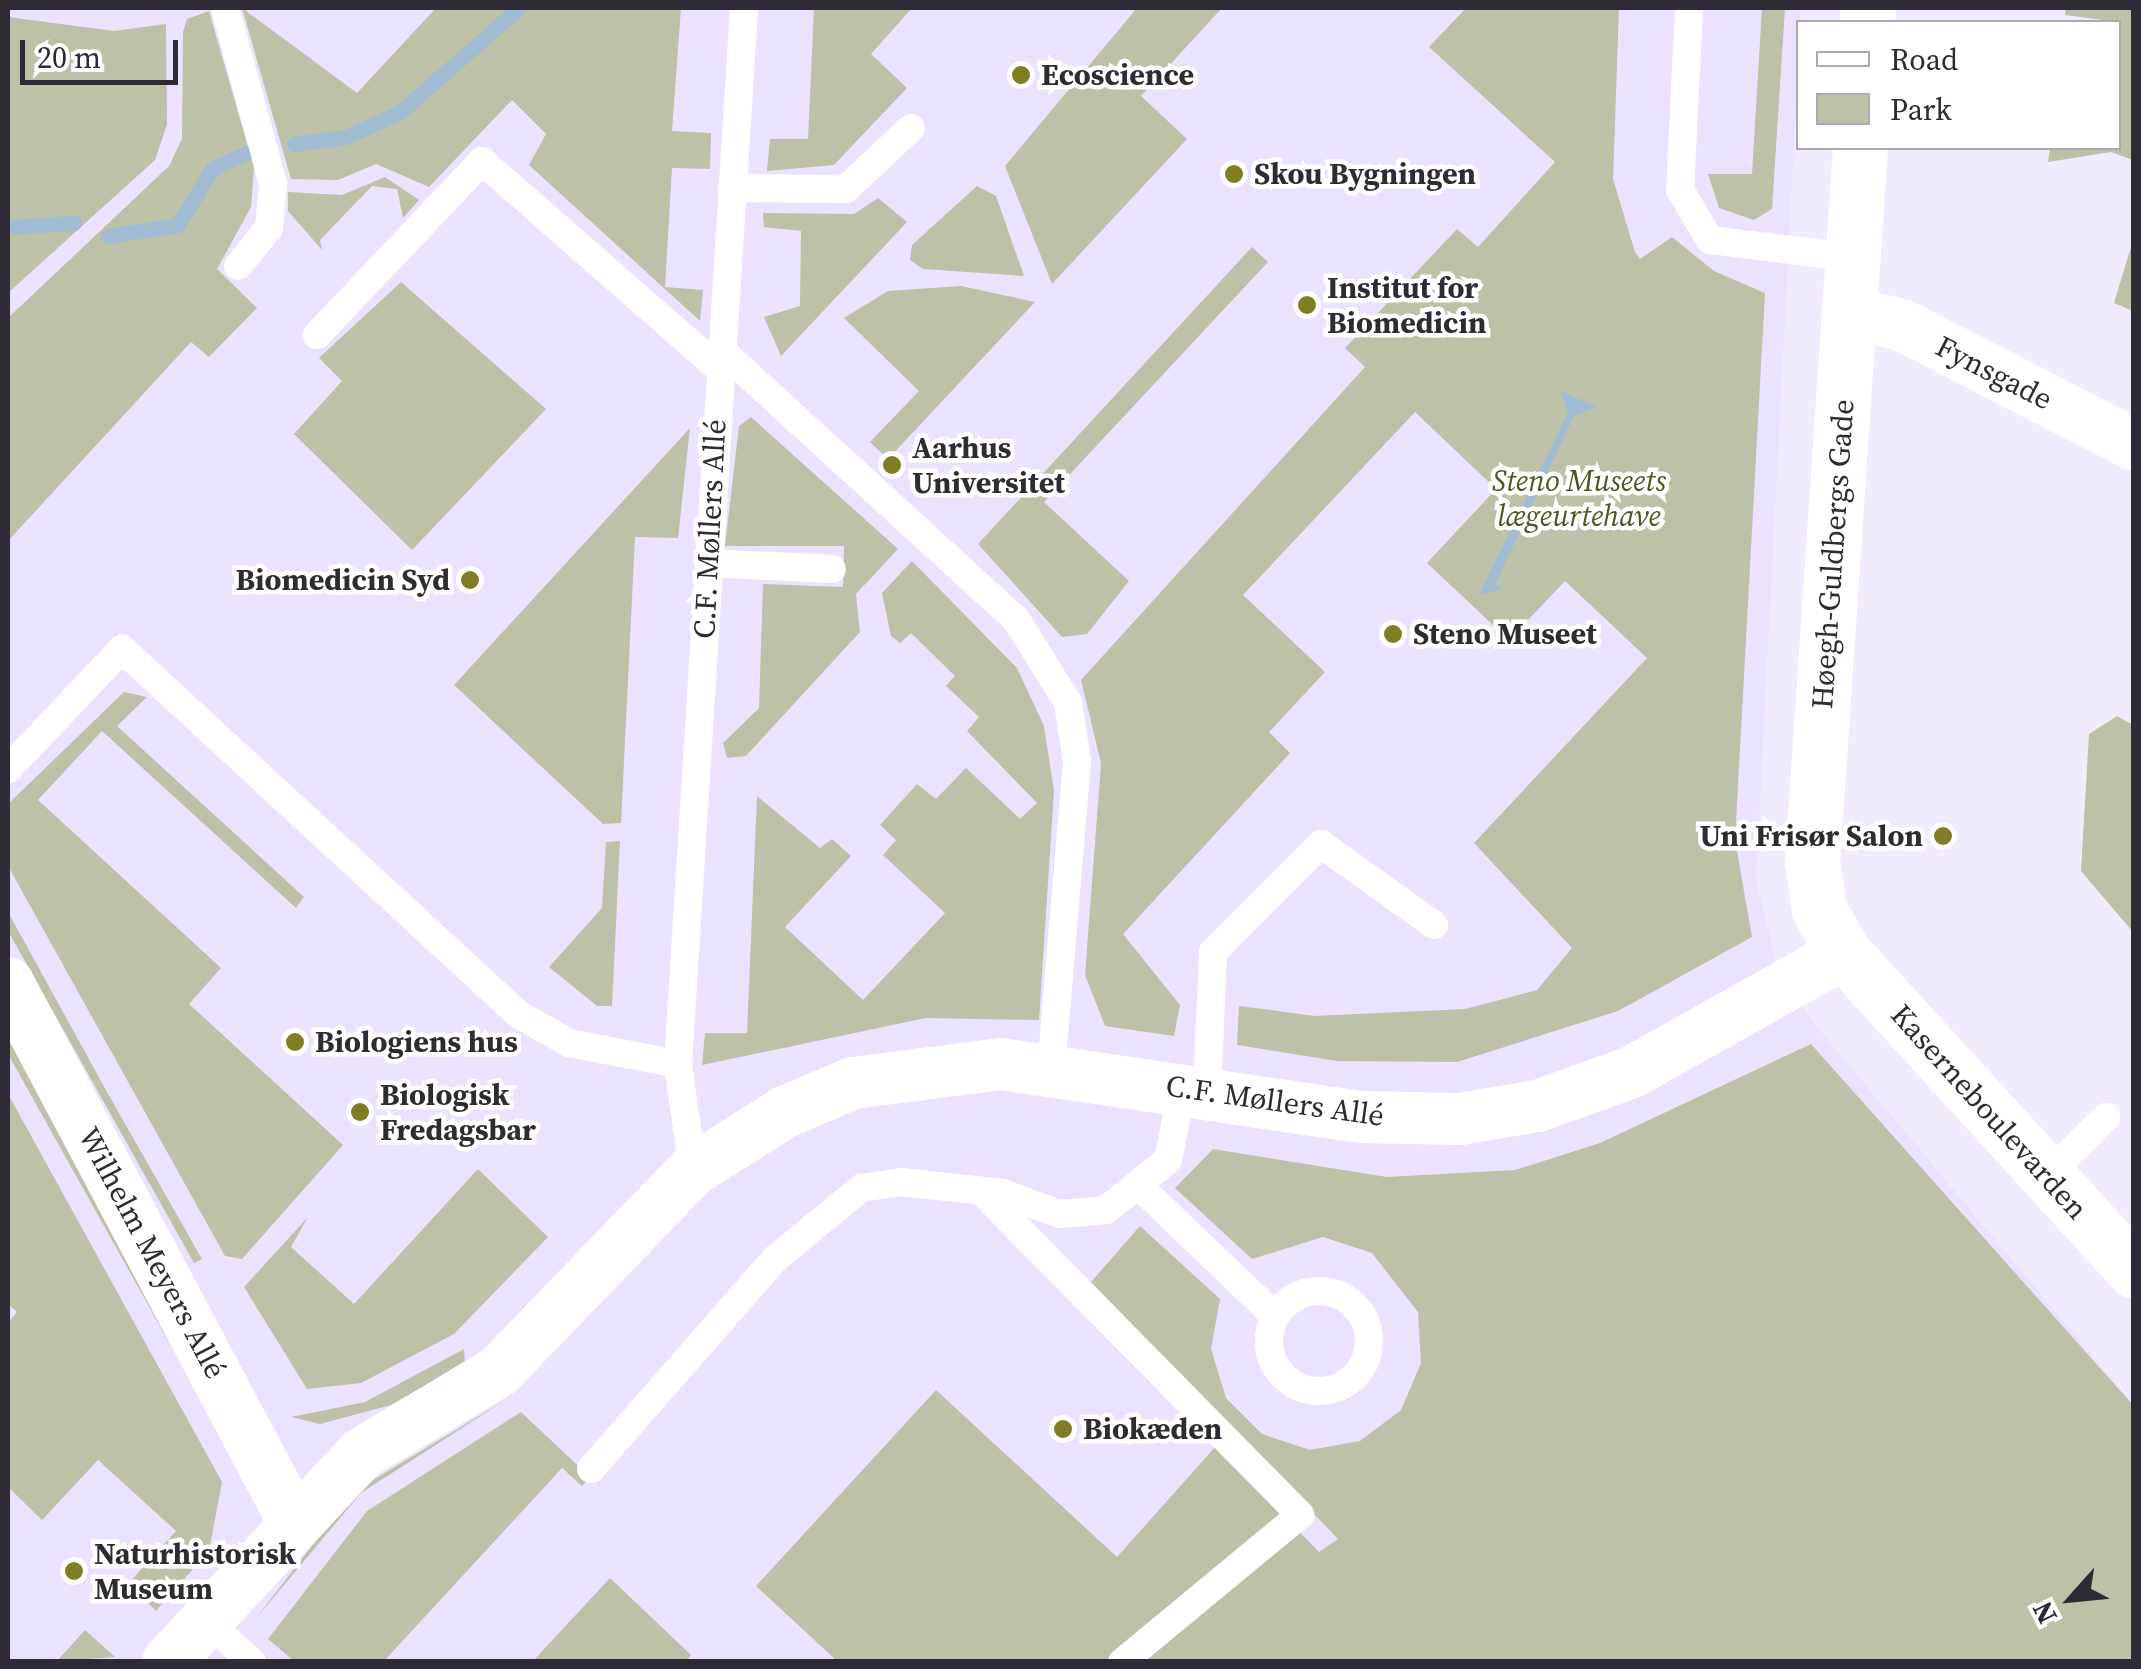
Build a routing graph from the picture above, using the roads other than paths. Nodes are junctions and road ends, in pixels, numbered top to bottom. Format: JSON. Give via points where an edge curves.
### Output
{"nodes":[{"id":1,"x":224,"y":8,"type":"edge"},
{"id":2,"x":744,"y":8,"type":"edge"},
{"id":3,"x":1689,"y":8,"type":"edge"},
{"id":4,"x":911,"y":128,"type":"dead end"},
{"id":5,"x":1860,"y":150,"type":"edge"},
{"id":6,"x":732,"y":188,"type":"junction"},
{"id":7,"x":1854,"y":258,"type":"junction"},
{"id":8,"x":238,"y":266,"type":"dead end"},
{"id":9,"x":1849,"y":313,"type":"junction"},
{"id":10,"x":316,"y":335,"type":"dead end"},
{"id":11,"x":720,"y":359,"type":"junction"},
{"id":12,"x":2134,"y":445,"type":"edge"},
{"id":13,"x":708,"y":563,"type":"junction"},
{"id":14,"x":832,"y":569,"type":"dead end"},
{"id":15,"x":8,"y":769,"type":"edge"},
{"id":16,"x":1434,"y":925,"type":"dead end"},
{"id":17,"x":1844,"y":953,"type":"junction"},
{"id":18,"x":8,"y":983,"type":"edge"},
{"id":19,"x":678,"y":1064,"type":"junction"},
{"id":20,"x":1051,"y":1071,"type":"junction"},
{"id":21,"x":1194,"y":1091,"type":"junction"},
{"id":22,"x":2106,"y":1117,"type":"dead end"},
{"id":23,"x":693,"y":1170,"type":"junction"},
{"id":24,"x":2046,"y":1175,"type":"junction"},
{"id":25,"x":1141,"y":1188,"type":"junction"},
{"id":26,"x":982,"y":1191,"type":"junction"},
{"id":27,"x":2134,"y":1271,"type":"edge"},
{"id":28,"x":1275,"y":1316,"type":"dead end"},
{"id":29,"x":590,"y":1470,"type":"dead end"},
{"id":30,"x":295,"y":1524,"type":"junction"},
{"id":31,"x":207,"y":1620,"type":"junction"},
{"id":32,"x":168,"y":1662,"type":"edge"},
{"id":33,"x":252,"y":1662,"type":"edge"},
{"id":34,"x":1122,"y":1662,"type":"edge"}],
"edges":[{"from":1,"to":8,"type":"lane","via":[[273,183],[269,228]]},
{"from":2,"to":6,"type":"lane","name":"C.F. Møllers Allé"},
{"from":3,"to":7,"type":"lane","via":[[1680,190],[1710,240]]},
{"from":4,"to":6,"type":"lane","via":[[846,189]]},
{"from":5,"to":7,"type":"street","name":"Høegh-Guldbergs Gade"},
{"from":6,"to":11,"type":"lane","name":"C.F. Møllers Allé"},
{"from":7,"to":9,"type":"street","name":"Høegh-Guldbergs Gade"},
{"from":9,"to":12,"type":"street","name":"Fynsgade","via":[[1902,325]]},
{"from":9,"to":17,"type":"street","name":"Høegh-Guldbergs Gade","via":[[1812,861],[1819,910]]},
{"from":10,"to":11,"type":"lane","via":[[482,161]]},
{"from":11,"to":13,"type":"lane","name":"C.F. Møllers Allé"},
{"from":11,"to":20,"type":"lane","via":[[1016,619],[1068,703],[1077,761]]},
{"from":13,"to":14,"type":"lane"},
{"from":13,"to":19,"type":"lane","name":"C.F. Møllers Allé"},
{"from":15,"to":19,"type":"lane","via":[[122,649],[518,1014],[569,1043]]},
{"from":16,"to":21,"type":"lane","via":[[1321,844],[1213,952]]},
{"from":17,"to":21,"type":"street","name":"C.F. Møllers Allé","via":[[1632,1072],[1538,1106],[1460,1119],[1362,1117]]},
{"from":17,"to":24,"type":"street","name":"Kaserneboulevarden"},
{"from":18,"to":30,"type":"street","name":"Wilhelm Meyers Allé"},
{"from":19,"to":23,"type":"lane","name":"C.F. Møllers Allé"},
{"from":20,"to":21,"type":"street","name":"C.F. Møllers Allé"},
{"from":20,"to":23,"type":"street","name":"C.F. Møllers Allé","via":[[930,1066],[853,1083],[785,1112]]},
{"from":21,"to":25,"type":"lane","via":[[1168,1160]]},
{"from":22,"to":24,"type":"lane"},
{"from":23,"to":30,"type":"street","name":"C.F. Møllers Allé","via":[[498,1371],[361,1454]]},
{"from":24,"to":27,"type":"street","name":"Kaserneboulevarden"},
{"from":25,"to":26,"type":"lane","via":[[1106,1210],[1060,1214]]},
{"from":25,"to":28,"type":"lane"},
{"from":26,"to":29,"type":"lane","via":[[902,1182],[861,1188],[775,1260]]},
{"from":26,"to":34,"type":"lane","via":[[1300,1515]]},
{"from":30,"to":31,"type":"street","name":"C.F. Møllers Allé"},
{"from":31,"to":32,"type":"street","name":"C.F. Møllers Allé"},
{"from":31,"to":33,"type":"lane"}]}
